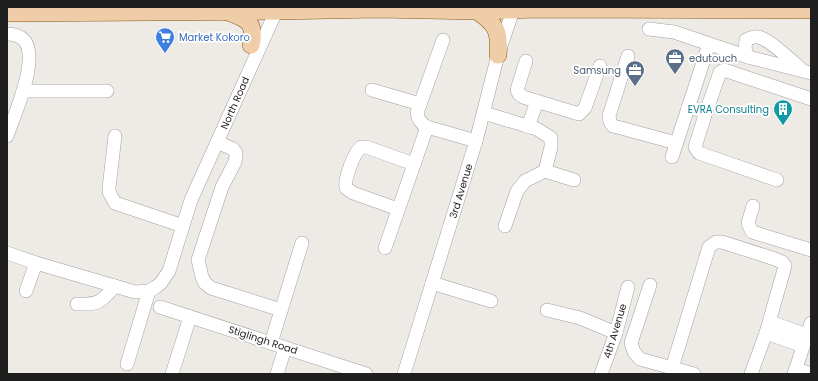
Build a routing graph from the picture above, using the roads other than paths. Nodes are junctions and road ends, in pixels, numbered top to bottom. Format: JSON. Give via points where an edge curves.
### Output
{"nodes":[{"id":1,"x":514,"y":8,"type":"edge"},
{"id":2,"x":273,"y":9,"type":"edge"},
{"id":3,"x":811,"y":10,"type":"edge"},
{"id":4,"x":224,"y":11,"type":"junction"},
{"id":5,"x":477,"y":11,"type":"junction"},
{"id":6,"x":7,"y":13,"type":"edge"},
{"id":7,"x":649,"y":29,"type":"dead end"},
{"id":8,"x":7,"y":34,"type":"edge"},
{"id":9,"x":443,"y":40,"type":"dead end"},
{"id":10,"x":709,"y":44,"type":"junction"},
{"id":11,"x":251,"y":45,"type":"junction"},
{"id":12,"x":498,"y":55,"type":"junction"},
{"id":13,"x":628,"y":56,"type":"dead end"},
{"id":14,"x":748,"y":57,"type":"junction"},
{"id":15,"x":526,"y":61,"type":"dead end"},
{"id":16,"x":600,"y":66,"type":"dead end"},
{"id":17,"x":808,"y":72,"type":"edge"},
{"id":18,"x":372,"y":90,"type":"dead end"},
{"id":19,"x":107,"y":91,"type":"dead end"},
{"id":20,"x":23,"y":92,"type":"junction"},
{"id":21,"x":811,"y":99,"type":"edge"},
{"id":22,"x":537,"y":101,"type":"junction"},
{"id":23,"x":420,"y":104,"type":"junction"},
{"id":24,"x":688,"y":106,"type":"junction"},
{"id":25,"x":706,"y":112,"type":"junction"},
{"id":26,"x":484,"y":113,"type":"junction"},
{"id":27,"x":427,"y":127,"type":"junction"},
{"id":28,"x":528,"y":127,"type":"junction"},
{"id":29,"x":7,"y":136,"type":"edge"},
{"id":30,"x":115,"y":136,"type":"dead end"},
{"id":31,"x":476,"y":141,"type":"junction"},
{"id":32,"x":217,"y":142,"type":"junction"},
{"id":33,"x":676,"y":143,"type":"junction"},
{"id":34,"x":672,"y":157,"type":"dead end"},
{"id":35,"x":414,"y":164,"type":"junction"},
{"id":36,"x":545,"y":171,"type":"junction"},
{"id":37,"x":574,"y":180,"type":"dead end"},
{"id":38,"x":777,"y":180,"type":"dead end"},
{"id":39,"x":191,"y":200,"type":"junction"},
{"id":40,"x":753,"y":206,"type":"dead end"},
{"id":41,"x":398,"y":210,"type":"junction"},
{"id":42,"x":183,"y":226,"type":"junction"},
{"id":43,"x":505,"y":226,"type":"dead end"},
{"id":44,"x":302,"y":243,"type":"dead end"},
{"id":45,"x":385,"y":248,"type":"dead end"},
{"id":46,"x":811,"y":250,"type":"edge"},
{"id":47,"x":7,"y":253,"type":"edge"},
{"id":48,"x":36,"y":263,"type":"junction"},
{"id":49,"x":432,"y":283,"type":"junction"},
{"id":50,"x":650,"y":285,"type":"dead end"},
{"id":51,"x":115,"y":286,"type":"junction"},
{"id":52,"x":628,"y":287,"type":"dead end"},
{"id":53,"x":149,"y":290,"type":"junction"},
{"id":54,"x":26,"y":291,"type":"dead end"},
{"id":55,"x":490,"y":301,"type":"dead end"},
{"id":56,"x":77,"y":304,"type":"dead end"},
{"id":57,"x":160,"y":307,"type":"dead end"},
{"id":58,"x":281,"y":310,"type":"junction"},
{"id":59,"x":547,"y":310,"type":"dead end"},
{"id":60,"x":190,"y":317,"type":"junction"},
{"id":61,"x":768,"y":327,"type":"junction"},
{"id":62,"x":616,"y":333,"type":"junction"},
{"id":63,"x":807,"y":334,"type":"edge"},
{"id":64,"x":270,"y":343,"type":"junction"},
{"id":65,"x":285,"y":348,"type":"junction"},
{"id":66,"x":127,"y":364,"type":"dead end"},
{"id":67,"x":672,"y":368,"type":"junction"},
{"id":68,"x":795,"y":371,"type":"edge"},
{"id":69,"x":172,"y":374,"type":"edge"},
{"id":70,"x":277,"y":374,"type":"edge"},
{"id":71,"x":366,"y":374,"type":"edge"},
{"id":72,"x":404,"y":374,"type":"edge"},
{"id":73,"x":601,"y":374,"type":"edge"},
{"id":74,"x":694,"y":374,"type":"edge"},
{"id":75,"x":751,"y":374,"type":"edge"},
{"id":76,"x":811,"y":374,"type":"edge"}],
"edges":[{"from":1,"to":3,"type":"main road"},
{"from":1,"to":5,"type":"main road"},
{"from":1,"to":12,"type":"street","name":"3rd Avenue"},
{"from":2,"to":4,"type":"main road"},
{"from":2,"to":5,"type":"main road"},
{"from":2,"to":11,"type":"street","name":"North Road"},
{"from":2,"to":32,"type":"street","name":"North Road"},
{"from":4,"to":6,"type":"main road"},
{"from":4,"to":11,"type":"main road","via":[[250,24],[254,34]]},
{"from":5,"to":12,"type":"main road","via":[[490,20],[497,30],[500,40]]},
{"from":7,"to":10,"type":"street","via":[[674,32]]},
{"from":8,"to":20,"type":"street","via":[[21,37],[29,51]]},
{"from":9,"to":23,"type":"street"},
{"from":10,"to":14,"type":"street"},
{"from":10,"to":24,"type":"street"},
{"from":11,"to":39,"type":"street","name":"North Road","via":[[194,182]]},
{"from":12,"to":26,"type":"street","name":"3rd Avenue"},
{"from":13,"to":33,"type":"street","via":[[609,116],[610,122],[614,126]]},
{"from":14,"to":17,"type":"street"},
{"from":14,"to":17,"type":"street","via":[[745,49],[746,40],[758,36]]},
{"from":15,"to":22,"type":"street","via":[[517,90],[519,94]]},
{"from":16,"to":22,"type":"street","via":[[585,108],[580,114]]},
{"from":18,"to":23,"type":"street"},
{"from":19,"to":20,"type":"street"},
{"from":20,"to":29,"type":"street"},
{"from":21,"to":25,"type":"street","via":[[724,70],[720,72]]},
{"from":22,"to":28,"type":"street"},
{"from":23,"to":27,"type":"street","via":[[418,117]]},
{"from":24,"to":25,"type":"street"},
{"from":24,"to":33,"type":"street"},
{"from":25,"to":38,"type":"street","via":[[695,147],[699,153]]},
{"from":26,"to":28,"type":"street"},
{"from":26,"to":31,"type":"street","name":"3rd Avenue"},
{"from":27,"to":31,"type":"street"},
{"from":27,"to":35,"type":"street"},
{"from":28,"to":36,"type":"street","via":[[551,138]]},
{"from":30,"to":42,"type":"street","via":[[109,192],[115,203]]},
{"from":31,"to":49,"type":"street","name":"3rd Avenue"},
{"from":32,"to":39,"type":"street","name":"North Road"},
{"from":32,"to":58,"type":"street","via":[[233,149],[236,159],[222,187],[198,260],[202,277],[211,288]]},
{"from":33,"to":34,"type":"street"},
{"from":35,"to":41,"type":"street"},
{"from":35,"to":41,"type":"street","via":[[361,147],[346,179],[346,188],[353,193]]},
{"from":36,"to":37,"type":"street"},
{"from":36,"to":43,"type":"street","via":[[525,181],[517,191]]},
{"from":39,"to":42,"type":"street","name":"North Road"},
{"from":40,"to":46,"type":"street","via":[[748,224],[752,232]]},
{"from":41,"to":45,"type":"street"},
{"from":42,"to":53,"type":"street","name":"North Road","via":[[169,271],[161,283]]},
{"from":44,"to":58,"type":"street"},
{"from":47,"to":48,"type":"street"},
{"from":48,"to":51,"type":"street"},
{"from":48,"to":54,"type":"street"},
{"from":49,"to":55,"type":"street"},
{"from":49,"to":72,"type":"street","name":"3rd Avenue"},
{"from":50,"to":67,"type":"street","via":[[631,343],[632,347],[640,359]]},
{"from":51,"to":53,"type":"street","via":[[135,292]]},
{"from":51,"to":56,"type":"street","via":[[104,299],[95,304]]},
{"from":52,"to":62,"type":"street","name":"4th Avenue"},
{"from":53,"to":66,"type":"street"},
{"from":57,"to":60,"type":"street","name":"Stiglingh Road"},
{"from":58,"to":64,"type":"street"},
{"from":59,"to":62,"type":"street","via":[[580,318]]},
{"from":60,"to":64,"type":"street","name":"Stiglingh Road"},
{"from":60,"to":69,"type":"street"},
{"from":61,"to":63,"type":"street"},
{"from":61,"to":67,"type":"street","via":[[785,266],[775,259],[722,242],[712,243]]},
{"from":61,"to":75,"type":"street"},
{"from":62,"to":73,"type":"street","name":"4th Avenue"},
{"from":63,"to":68,"type":"street"},
{"from":64,"to":65,"type":"street","name":"Stiglingh Road"},
{"from":65,"to":70,"type":"street"},
{"from":65,"to":71,"type":"street","name":"Stiglingh Road"},
{"from":67,"to":74,"type":"street"},
{"from":68,"to":76,"type":"street"}]}
